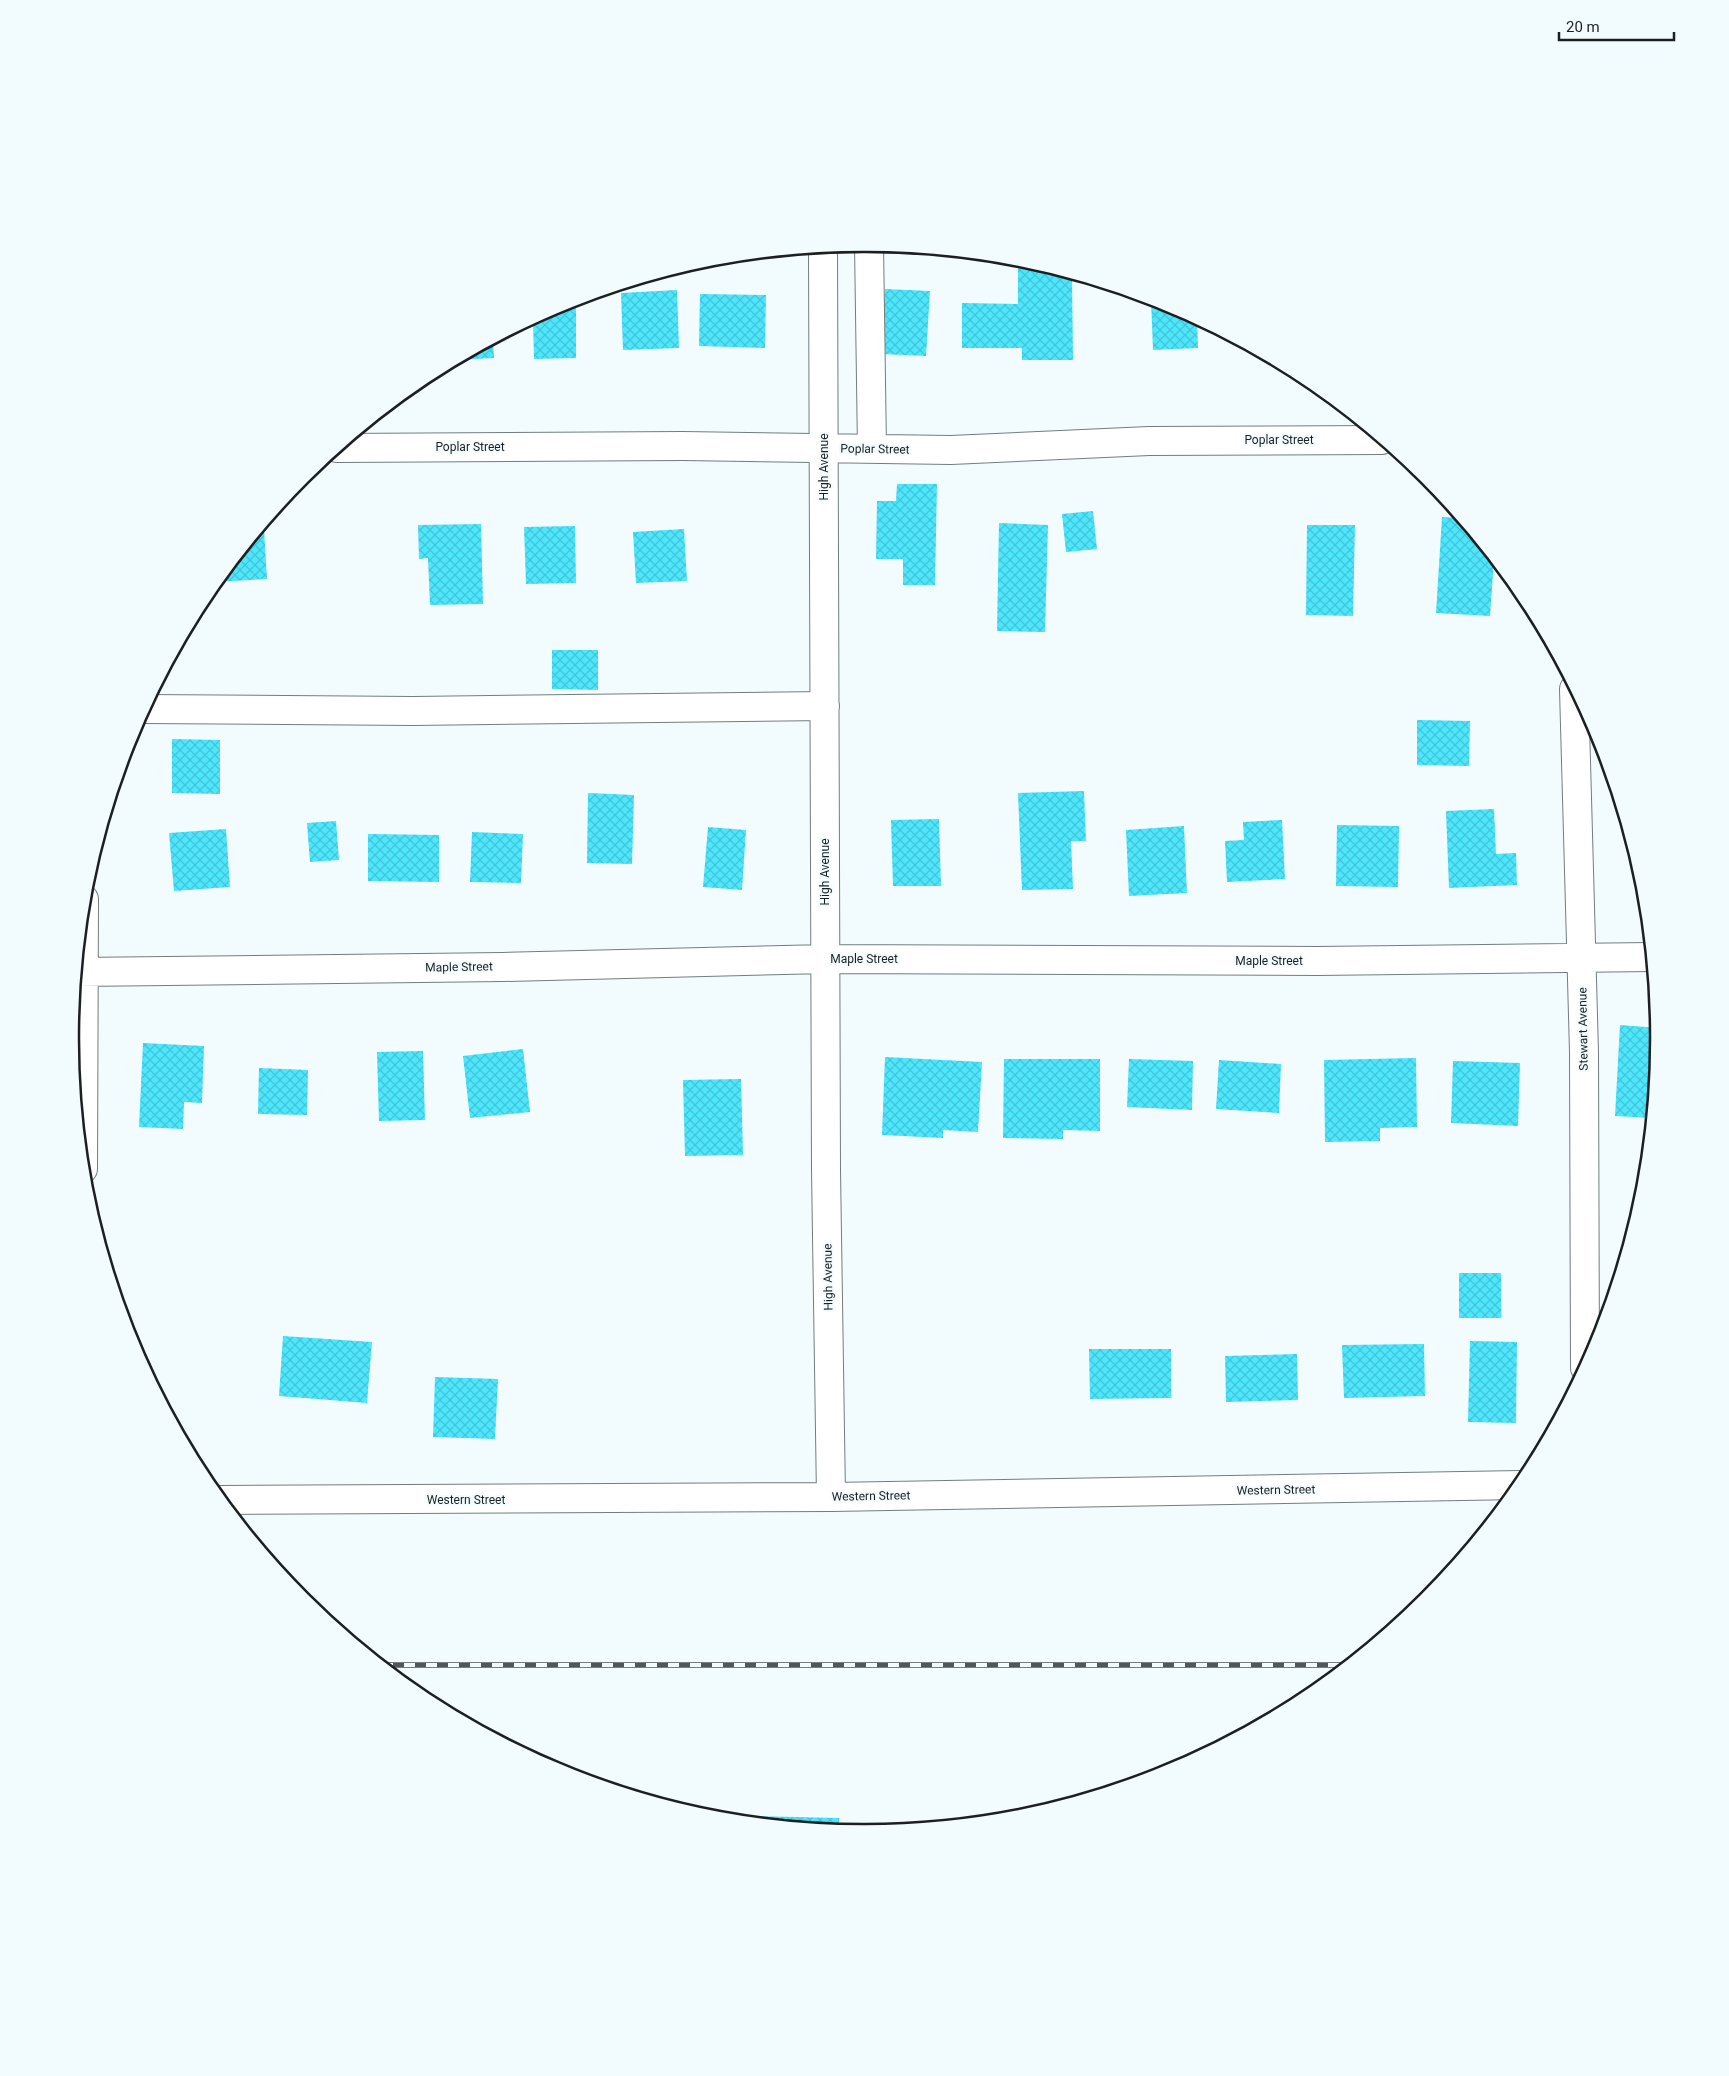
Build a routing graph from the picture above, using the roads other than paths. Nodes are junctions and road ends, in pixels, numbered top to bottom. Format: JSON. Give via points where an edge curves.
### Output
{"nodes":[{"id":1,"x":869,"y":252,"type":"edge"},
{"id":2,"x":823,"y":254,"type":"edge"},
{"id":3,"x":1374,"y":440,"type":"edge"},
{"id":4,"x":345,"y":448,"type":"edge"},
{"id":5,"x":824,"y":448,"type":"junction"},
{"id":6,"x":872,"y":449,"type":"junction"},
{"id":7,"x":1574,"y":702,"type":"edge"},
{"id":8,"x":825,"y":706,"type":"junction"},
{"id":9,"x":151,"y":709,"type":"edge"},
{"id":10,"x":1581,"y":957,"type":"junction"},
{"id":11,"x":1646,"y":957,"type":"edge"},
{"id":12,"x":826,"y":959,"type":"junction"},
{"id":13,"x":81,"y":972,"type":"edge"},
{"id":14,"x":80,"y":985,"type":"edge"},
{"id":15,"x":82,"y":1111,"type":"edge"},
{"id":16,"x":1584,"y":1353,"type":"edge"},
{"id":17,"x":1511,"y":1485,"type":"edge"},
{"id":18,"x":831,"y":1497,"type":"junction"},
{"id":19,"x":229,"y":1500,"type":"edge"}],
"edges":[{"from":1,"to":6,"type":"street"},
{"from":2,"to":5,"type":"street","name":"High Avenue"},
{"from":3,"to":6,"type":"street","name":"Poplar Street","via":[[1149,441],[951,450]]},
{"from":4,"to":5,"type":"street","name":"Poplar Street"},
{"from":5,"to":6,"type":"street","name":"Poplar Street"},
{"from":5,"to":8,"type":"street","name":"High Avenue"},
{"from":7,"to":10,"type":"street","name":"Stewart Avenue"},
{"from":8,"to":9,"type":"street","via":[[413,711]]},
{"from":8,"to":12,"type":"street","name":"High Avenue"},
{"from":10,"to":11,"type":"street","name":"Maple Street"},
{"from":10,"to":12,"type":"street","name":"Maple Street","via":[[1317,961]]},
{"from":10,"to":16,"type":"street","name":"Stewart Avenue"},
{"from":12,"to":13,"type":"street","name":"Maple Street"},
{"from":12,"to":18,"type":"street","name":"High Avenue"},
{"from":14,"to":15,"type":"street"},
{"from":17,"to":18,"type":"street","name":"Western Street"},
{"from":18,"to":19,"type":"street","name":"Western Street"}]}
